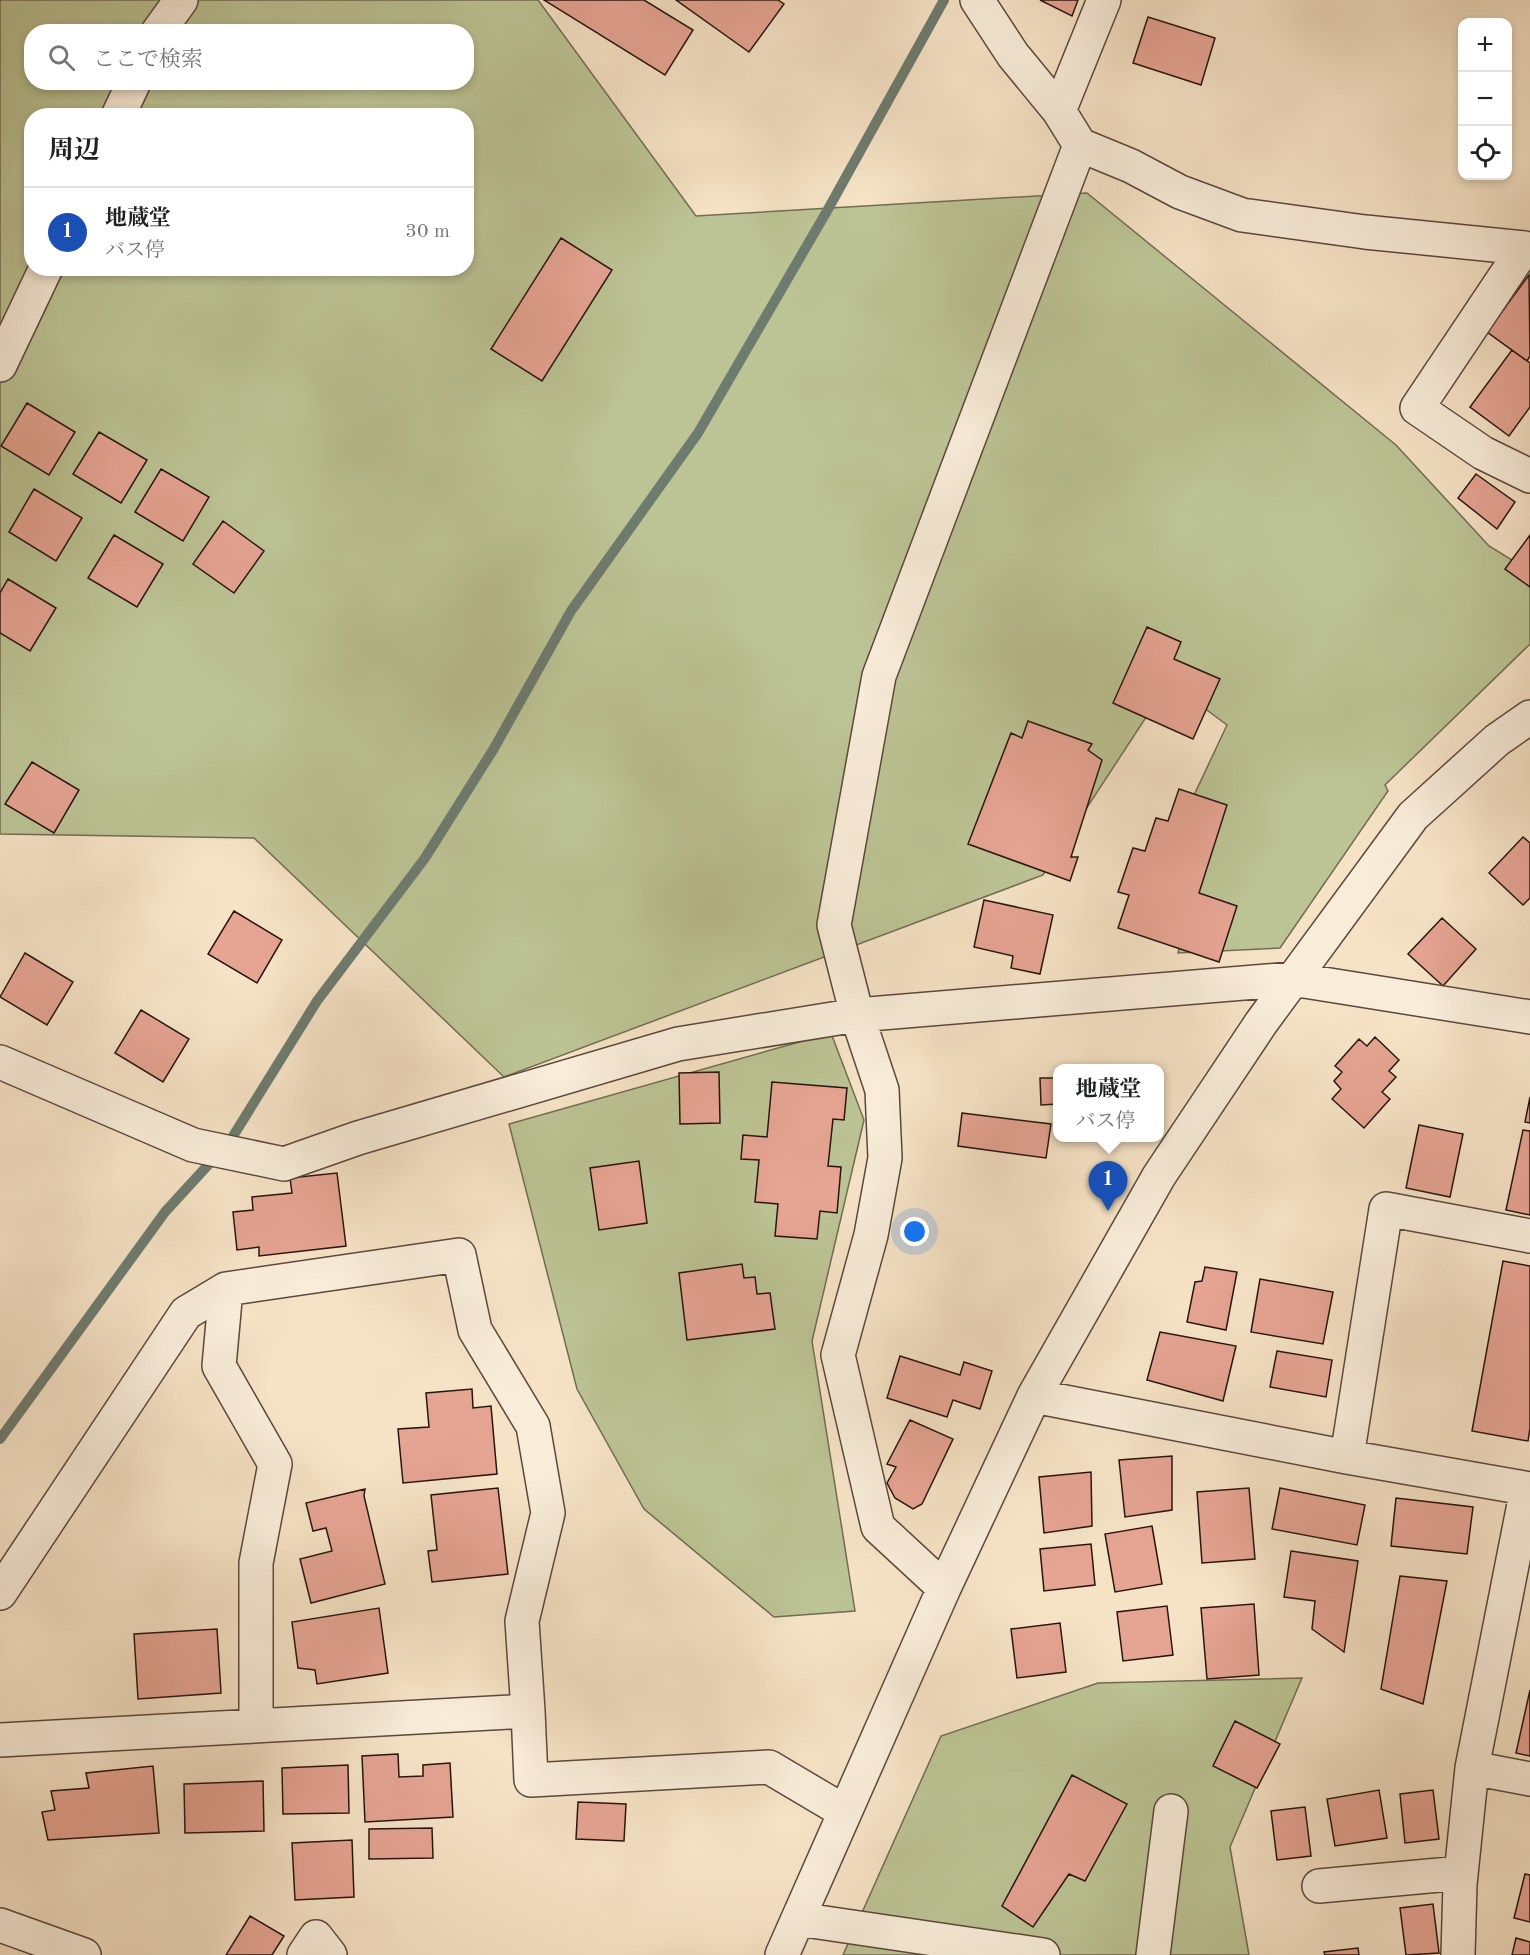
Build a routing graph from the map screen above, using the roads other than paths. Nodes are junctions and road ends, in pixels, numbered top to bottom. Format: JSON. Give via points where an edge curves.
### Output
{"nodes":[{"id":1,"x":181,"y":0,"type":"edge"},
{"id":2,"x":977,"y":0,"type":"edge"},
{"id":3,"x":1104,"y":0,"type":"edge"},
{"id":4,"x":164,"y":24,"type":"edge"},
{"id":5,"x":130,"y":90,"type":"edge"},
{"id":6,"x":122,"y":108,"type":"edge"},
{"id":7,"x":1059,"y":111,"type":"junction"},
{"id":8,"x":1080,"y":145,"type":"junction"},
{"id":9,"x":1527,"y":249,"type":"edge"},
{"id":10,"x":42,"y":276,"type":"edge"},
{"id":11,"x":0,"y":365,"type":"edge"},
{"id":12,"x":1530,"y":476,"type":"edge"},
{"id":13,"x":1530,"y":717,"type":"edge"},
{"id":14,"x":1292,"y":979,"type":"junction"},
{"id":15,"x":857,"y":1015,"type":"junction"},
{"id":16,"x":1530,"y":1017,"type":"edge"},
{"id":17,"x":0,"y":1062,"type":"edge"},
{"id":18,"x":1530,"y":1236,"type":"edge"},
{"id":19,"x":226,"y":1289,"type":"junction"},
{"id":20,"x":1034,"y":1396,"type":"junction"},
{"id":21,"x":1347,"y":1457,"type":"junction"},
{"id":22,"x":1529,"y":1489,"type":"edge"},
{"id":23,"x":944,"y":1588,"type":"junction"},
{"id":24,"x":0,"y":1593,"type":"edge"},
{"id":25,"x":528,"y":1711,"type":"junction"},
{"id":26,"x":256,"y":1726,"type":"junction"},
{"id":27,"x":0,"y":1740,"type":"edge"},
{"id":28,"x":1472,"y":1768,"type":"junction"},
{"id":29,"x":1530,"y":1779,"type":"edge"},
{"id":30,"x":1172,"y":1811,"type":"dead end"},
{"id":31,"x":844,"y":1812,"type":"junction"},
{"id":32,"x":1461,"y":1873,"type":"junction"},
{"id":33,"x":1319,"y":1886,"type":"dead end"},
{"id":34,"x":798,"y":1919,"type":"junction"},
{"id":35,"x":0,"y":1925,"type":"edge"},
{"id":36,"x":84,"y":1955,"type":"edge"},
{"id":37,"x":304,"y":1955,"type":"edge"},
{"id":38,"x":330,"y":1955,"type":"edge"},
{"id":39,"x":782,"y":1955,"type":"edge"},
{"id":40,"x":1043,"y":1955,"type":"edge"},
{"id":41,"x":1153,"y":1955,"type":"edge"},
{"id":42,"x":1458,"y":1955,"type":"edge"}],
"edges":[{"from":1,"to":4,"type":"street"},
{"from":2,"to":7,"type":"street","via":[[1013,55]]},
{"from":3,"to":7,"type":"street"},
{"from":5,"to":6,"type":"street"},
{"from":7,"to":8,"type":"street"},
{"from":8,"to":9,"type":"street","via":[[1180,192],[1242,215]]},
{"from":8,"to":15,"type":"street","via":[[879,676],[834,925]]},
{"from":9,"to":12,"type":"street","via":[[1417,408],[1483,453]]},
{"from":10,"to":11,"type":"street"},
{"from":13,"to":14,"type":"street","via":[[1497,740],[1413,816]]},
{"from":14,"to":15,"type":"street"},
{"from":14,"to":16,"type":"street"},
{"from":14,"to":20,"type":"street","via":[[1159,1176]]},
{"from":15,"to":17,"type":"street","via":[[678,1044],[358,1138],[284,1164],[193,1145]]},
{"from":15,"to":23,"type":"street","via":[[882,1090],[885,1158],[871,1235],[838,1355],[878,1527]]},
{"from":18,"to":21,"type":"street","via":[[1386,1209]]},
{"from":19,"to":24,"type":"street","via":[[186,1313]]},
{"from":19,"to":25,"type":"street","via":[[459,1255],[475,1330],[533,1425],[548,1513],[522,1621]]},
{"from":19,"to":26,"type":"street","via":[[219,1366],[275,1464],[256,1563]]},
{"from":20,"to":21,"type":"street"},
{"from":20,"to":23,"type":"street"},
{"from":21,"to":22,"type":"street"},
{"from":22,"to":28,"type":"street"},
{"from":23,"to":31,"type":"street"},
{"from":25,"to":26,"type":"street"},
{"from":25,"to":31,"type":"street","via":[[531,1780],[769,1767]]},
{"from":26,"to":27,"type":"street"},
{"from":28,"to":29,"type":"street"},
{"from":28,"to":32,"type":"street"},
{"from":30,"to":41,"type":"street"},
{"from":31,"to":34,"type":"street"},
{"from":32,"to":33,"type":"street"},
{"from":32,"to":42,"type":"street"},
{"from":34,"to":39,"type":"street"},
{"from":34,"to":40,"type":"street"},
{"from":35,"to":36,"type":"street"},
{"from":37,"to":38,"type":"street","via":[[316,1937]]}]}
